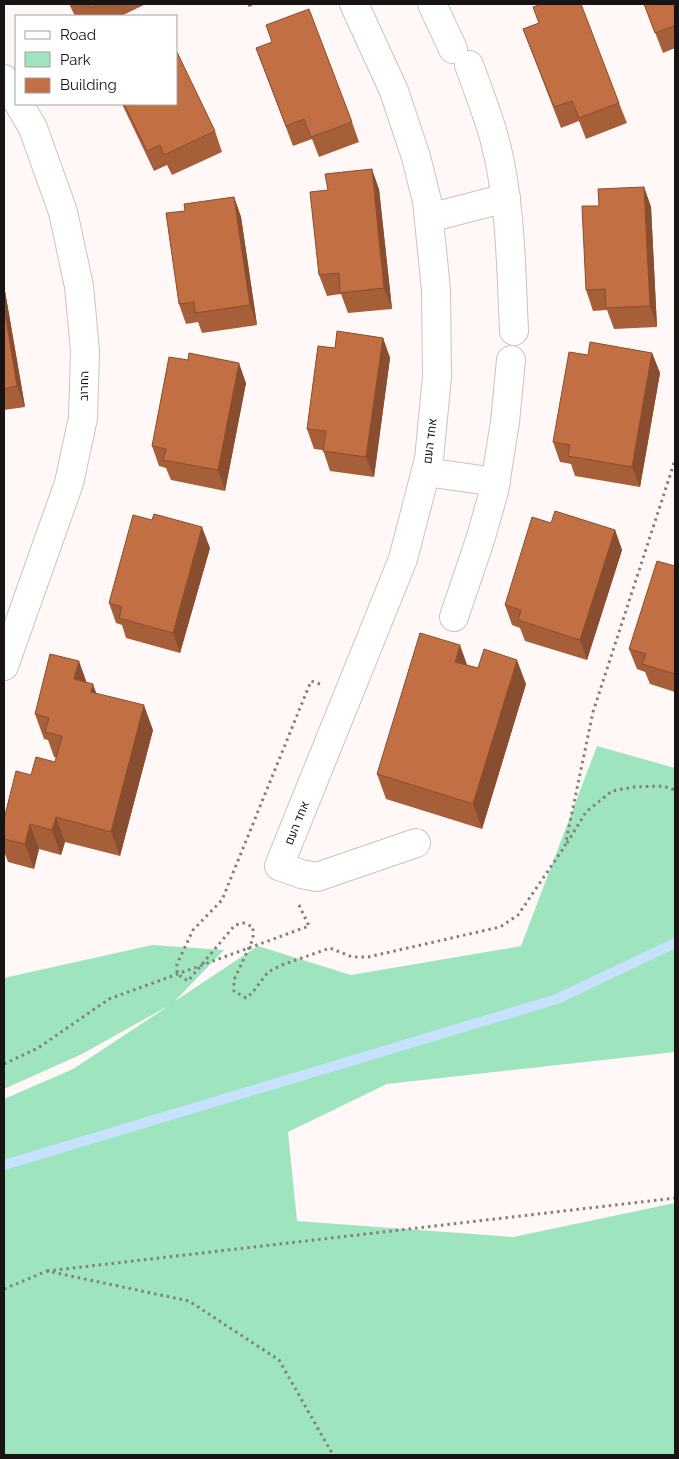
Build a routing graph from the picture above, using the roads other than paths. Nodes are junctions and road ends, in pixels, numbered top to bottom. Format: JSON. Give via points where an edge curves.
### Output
{"nodes":[{"id":1,"x":354,"y":4,"type":"edge"},
{"id":2,"x":432,"y":4,"type":"edge"},
{"id":3,"x":4,"y":79,"type":"edge"},
{"id":4,"x":15,"y":98,"type":"edge"},
{"id":5,"x":20,"y":105,"type":"edge"},
{"id":6,"x":506,"y":198,"type":"junction"},
{"id":7,"x":429,"y":218,"type":"junction"},
{"id":8,"x":514,"y":331,"type":"dead end"},
{"id":9,"x":511,"y":360,"type":"dead end"},
{"id":10,"x":426,"y":472,"type":"junction"},
{"id":11,"x":496,"y":482,"type":"junction"},
{"id":12,"x":454,"y":617,"type":"dead end"},
{"id":13,"x":4,"y":666,"type":"edge"},
{"id":14,"x":416,"y":843,"type":"dead end"}],
"edges":[{"from":1,"to":7,"type":"street","name":"אחד העם","via":[[394,90],[416,157]]},
{"from":2,"to":6,"type":"street","via":[[461,57],[495,141]]},
{"from":3,"to":4,"type":"street"},
{"from":5,"to":13,"type":"street","name":"החרוב","via":[[33,128],[63,212],[80,286],[84,351],[83,418],[70,483]]},
{"from":6,"to":7,"type":"street"},
{"from":6,"to":8,"type":"street"},
{"from":7,"to":10,"type":"street","name":"אחד העם","via":[[436,290],[437,377]]},
{"from":9,"to":11,"type":"street"},
{"from":10,"to":11,"type":"street"},
{"from":10,"to":14,"type":"street","name":"אחד העם","via":[[403,559],[279,866],[317,877]]},
{"from":11,"to":12,"type":"street"}]}
